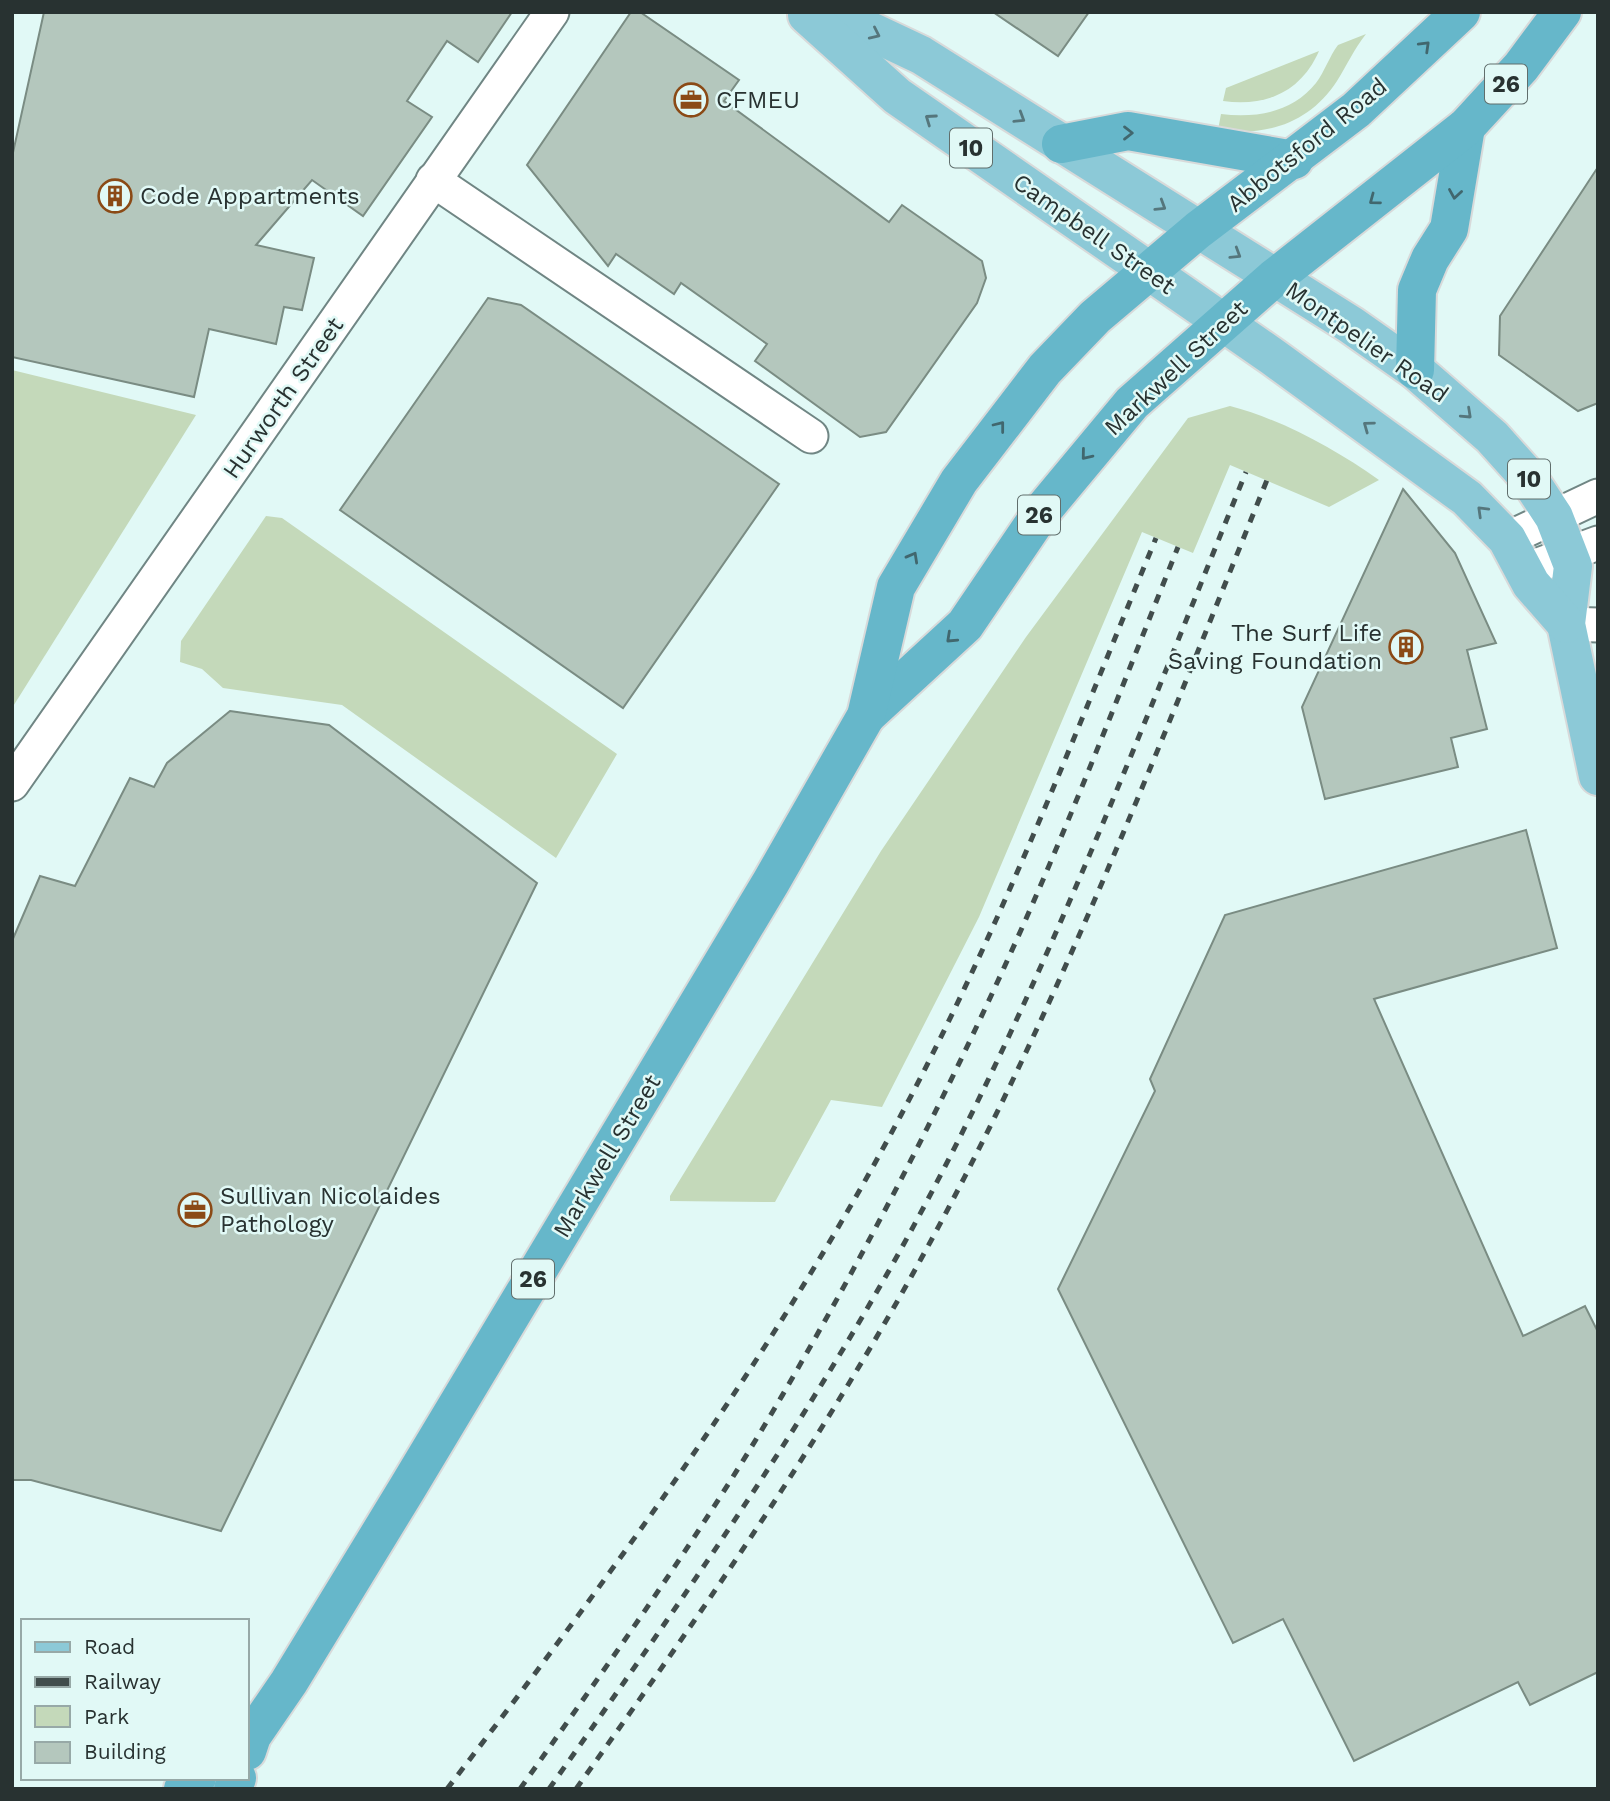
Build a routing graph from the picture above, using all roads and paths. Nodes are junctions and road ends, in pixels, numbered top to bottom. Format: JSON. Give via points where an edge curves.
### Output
{"nodes":[{"id":1,"x":552,"y":12,"type":"edge"},
{"id":2,"x":804,"y":12,"type":"edge"},
{"id":3,"x":830,"y":12,"type":"edge"},
{"id":4,"x":1461,"y":12,"type":"edge"},
{"id":5,"x":1562,"y":12,"type":"edge"},
{"id":6,"x":1466,"y":127,"type":"junction"},
{"id":7,"x":1061,"y":144,"type":"junction"},
{"id":8,"x":1294,"y":160,"type":"junction"},
{"id":9,"x":433,"y":180,"type":"junction"},
{"id":10,"x":1198,"y":230,"type":"junction"},
{"id":11,"x":1147,"y":271,"type":"junction"},
{"id":12,"x":1274,"y":278,"type":"junction"},
{"id":13,"x":1222,"y":322,"type":"junction"},
{"id":14,"x":1415,"y":370,"type":"junction"},
{"id":15,"x":811,"y":436,"type":"dead end"},
{"id":16,"x":1598,"y":496,"type":"edge"},
{"id":17,"x":1554,"y":517,"type":"junction"},
{"id":18,"x":1583,"y":548,"type":"edge"},
{"id":19,"x":1516,"y":554,"type":"junction"},
{"id":20,"x":1582,"y":625,"type":"edge"},
{"id":21,"x":866,"y":716,"type":"junction"},
{"id":22,"x":1598,"y":776,"type":"edge"},
{"id":23,"x":12,"y":784,"type":"edge"},
{"id":24,"x":249,"y":1742,"type":"edge"}],
"edges":[{"from":1,"to":9,"type":"street","name":"Hurworth Street"},
{"from":11,"to":2,"type":"main road","name":"Campbell Street","number":"10","one_way":true,"via":[[897,96]]},
{"from":3,"to":7,"type":"main road","number":"10","one_way":true,"via":[[921,55]]},
{"from":8,"to":4,"type":"highway","name":"Abbotsford Road","number":"26","one_way":true,"via":[[1373,95]]},
{"from":5,"to":6,"type":"highway","number":"26","via":[[1521,67]]},
{"from":6,"to":12,"type":"highway","number":"26","one_way":true},
{"from":6,"to":14,"type":"highway","one_way":true,"via":[[1449,229],[1417,290]]},
{"from":7,"to":8,"type":"highway","one_way":true,"via":[[1128,131]]},
{"from":7,"to":10,"type":"main road","number":"10","one_way":true},
{"from":8,"to":10,"type":"highway","name":"Abbotsford Road","number":"26"},
{"from":9,"to":15,"type":"street"},
{"from":9,"to":23,"type":"street","name":"Hurworth Street"},
{"from":10,"to":11,"type":"highway","name":"Abbotsford Road","number":"26"},
{"from":10,"to":12,"type":"main road","name":"Montpelier Road","number":"10","one_way":true},
{"from":11,"to":13,"type":"main road","name":"Campbell Street","number":"10"},
{"from":21,"to":11,"type":"highway","name":"Markwell Street","number":"26","one_way":true,"via":[[896,587],[959,481],[1045,369]]},
{"from":12,"to":13,"type":"highway","name":"Markwell Street","number":"26"},
{"from":12,"to":14,"type":"main road","name":"Montpelier Road","number":"10"},
{"from":19,"to":13,"type":"main road","name":"Montpelier Road","number":"10","one_way":true,"via":[[1467,498]]},
{"from":13,"to":21,"type":"highway","name":"Markwell Street","number":"26","one_way":true,"via":[[1132,403],[1043,510],[965,625]]},
{"from":14,"to":17,"type":"main road","name":"Montpelier Road","number":"10","one_way":true,"via":[[1509,455]]},
{"from":16,"to":17,"type":"street"},
{"from":17,"to":18,"type":"main road","name":"Montpelier Road","number":"10"},
{"from":17,"to":19,"type":"street"},
{"from":18,"to":19,"type":"street"},
{"from":18,"to":20,"type":"main road","name":"Montpelier Road","number":"10","via":[[1573,566]]},
{"from":19,"to":20,"type":"main road","name":"Montpelier Road","number":"10","via":[[1531,584]]},
{"from":20,"to":22,"type":"main road","name":"Montpelier Road","number":"10"},
{"from":21,"to":24,"type":"highway","name":"Markwell Street","number":"26","via":[[408,1487]]}]}
